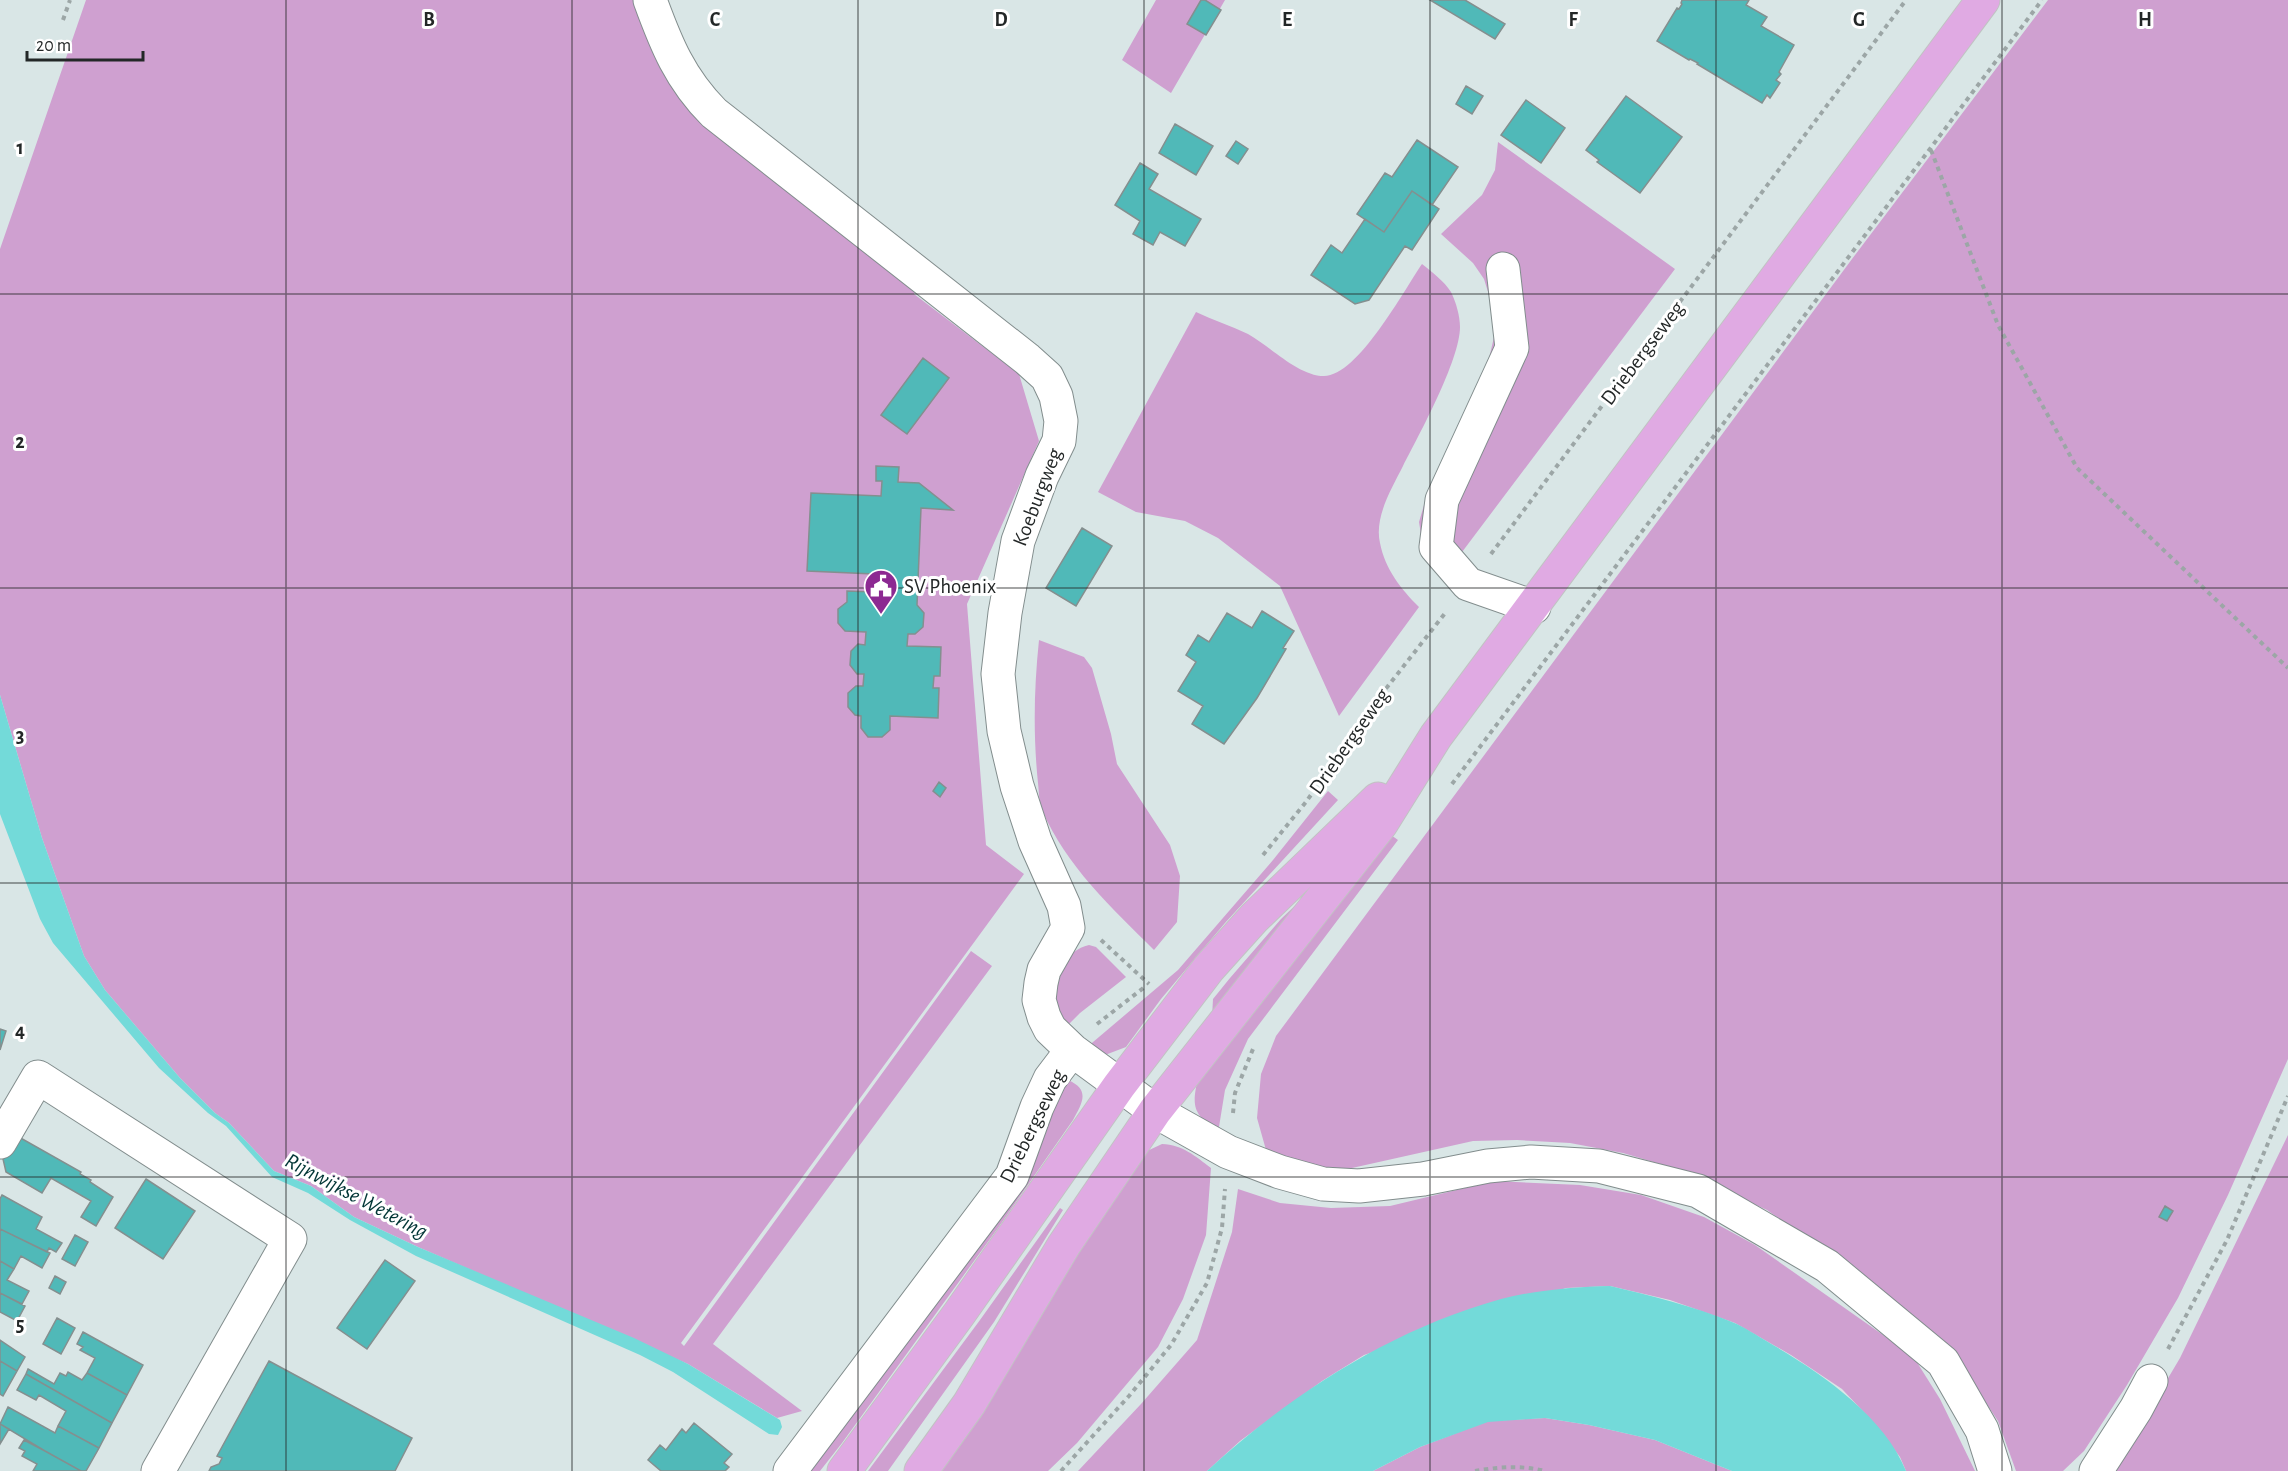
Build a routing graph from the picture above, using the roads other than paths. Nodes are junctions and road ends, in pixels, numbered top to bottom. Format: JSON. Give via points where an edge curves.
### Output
{"nodes":[{"id":1,"x":650,"y":0,"type":"edge"},
{"id":2,"x":1983,"y":0,"type":"edge"},
{"id":3,"x":1503,"y":269,"type":"dead end"},
{"id":4,"x":1534,"y":607,"type":"junction"},
{"id":5,"x":1436,"y":736,"type":"junction"},
{"id":6,"x":1072,"y":1050,"type":"junction"},
{"id":7,"x":1119,"y":1086,"type":"junction"},
{"id":8,"x":1155,"y":1111,"type":"junction"},
{"id":9,"x":0,"y":1142,"type":"edge"},
{"id":10,"x":2151,"y":1381,"type":"road end"},
{"id":11,"x":158,"y":1471,"type":"edge"},
{"id":12,"x":790,"y":1471,"type":"edge"},
{"id":13,"x":844,"y":1471,"type":"edge"},
{"id":14,"x":921,"y":1471,"type":"edge"},
{"id":15,"x":1995,"y":1471,"type":"edge"},
{"id":16,"x":2096,"y":1471,"type":"edge"}],
"edges":[{"from":1,"to":6,"type":"street","name":"Koeburgweg","via":[[666,45],[682,74],[714,113],[1027,358],[1047,378],[1056,396],[1061,421],[1059,441],[1018,541],[998,674],[1004,730],[1017,786],[1035,841],[1064,906],[1068,928],[1044,970],[1039,1000],[1050,1029]]},
{"from":2,"to":4,"type":"main road","name":"Driebergseweg"},
{"from":3,"to":4,"type":"street","via":[[1512,348],[1442,500],[1436,548],[1468,584]]},
{"from":4,"to":5,"type":"main road","name":"Driebergseweg"},
{"from":5,"to":7,"type":"main road","name":"Driebergseweg","via":[[1365,813],[1254,918],[1209,968]]},
{"from":5,"to":8,"type":"main road","name":"Driebergseweg","via":[[1381,824]]},
{"from":6,"to":7,"type":"street"},
{"from":6,"to":12,"type":"street","name":"Driebergseweg","via":[[1050,1079],[1012,1176]]},
{"from":7,"to":8,"type":"street"},
{"from":7,"to":13,"type":"main road","name":"Driebergseweg"},
{"from":8,"to":14,"type":"main road","name":"Driebergseweg","via":[[1064,1245],[969,1404]]},
{"from":8,"to":15,"type":"street","via":[[1228,1152],[1323,1184],[1369,1185],[1531,1162],[1599,1166],[1698,1191],[1827,1266],[1943,1362],[1982,1430]]},
{"from":9,"to":11,"type":"street","via":[[38,1077],[290,1239]]},
{"from":10,"to":16,"type":"street"}]}
